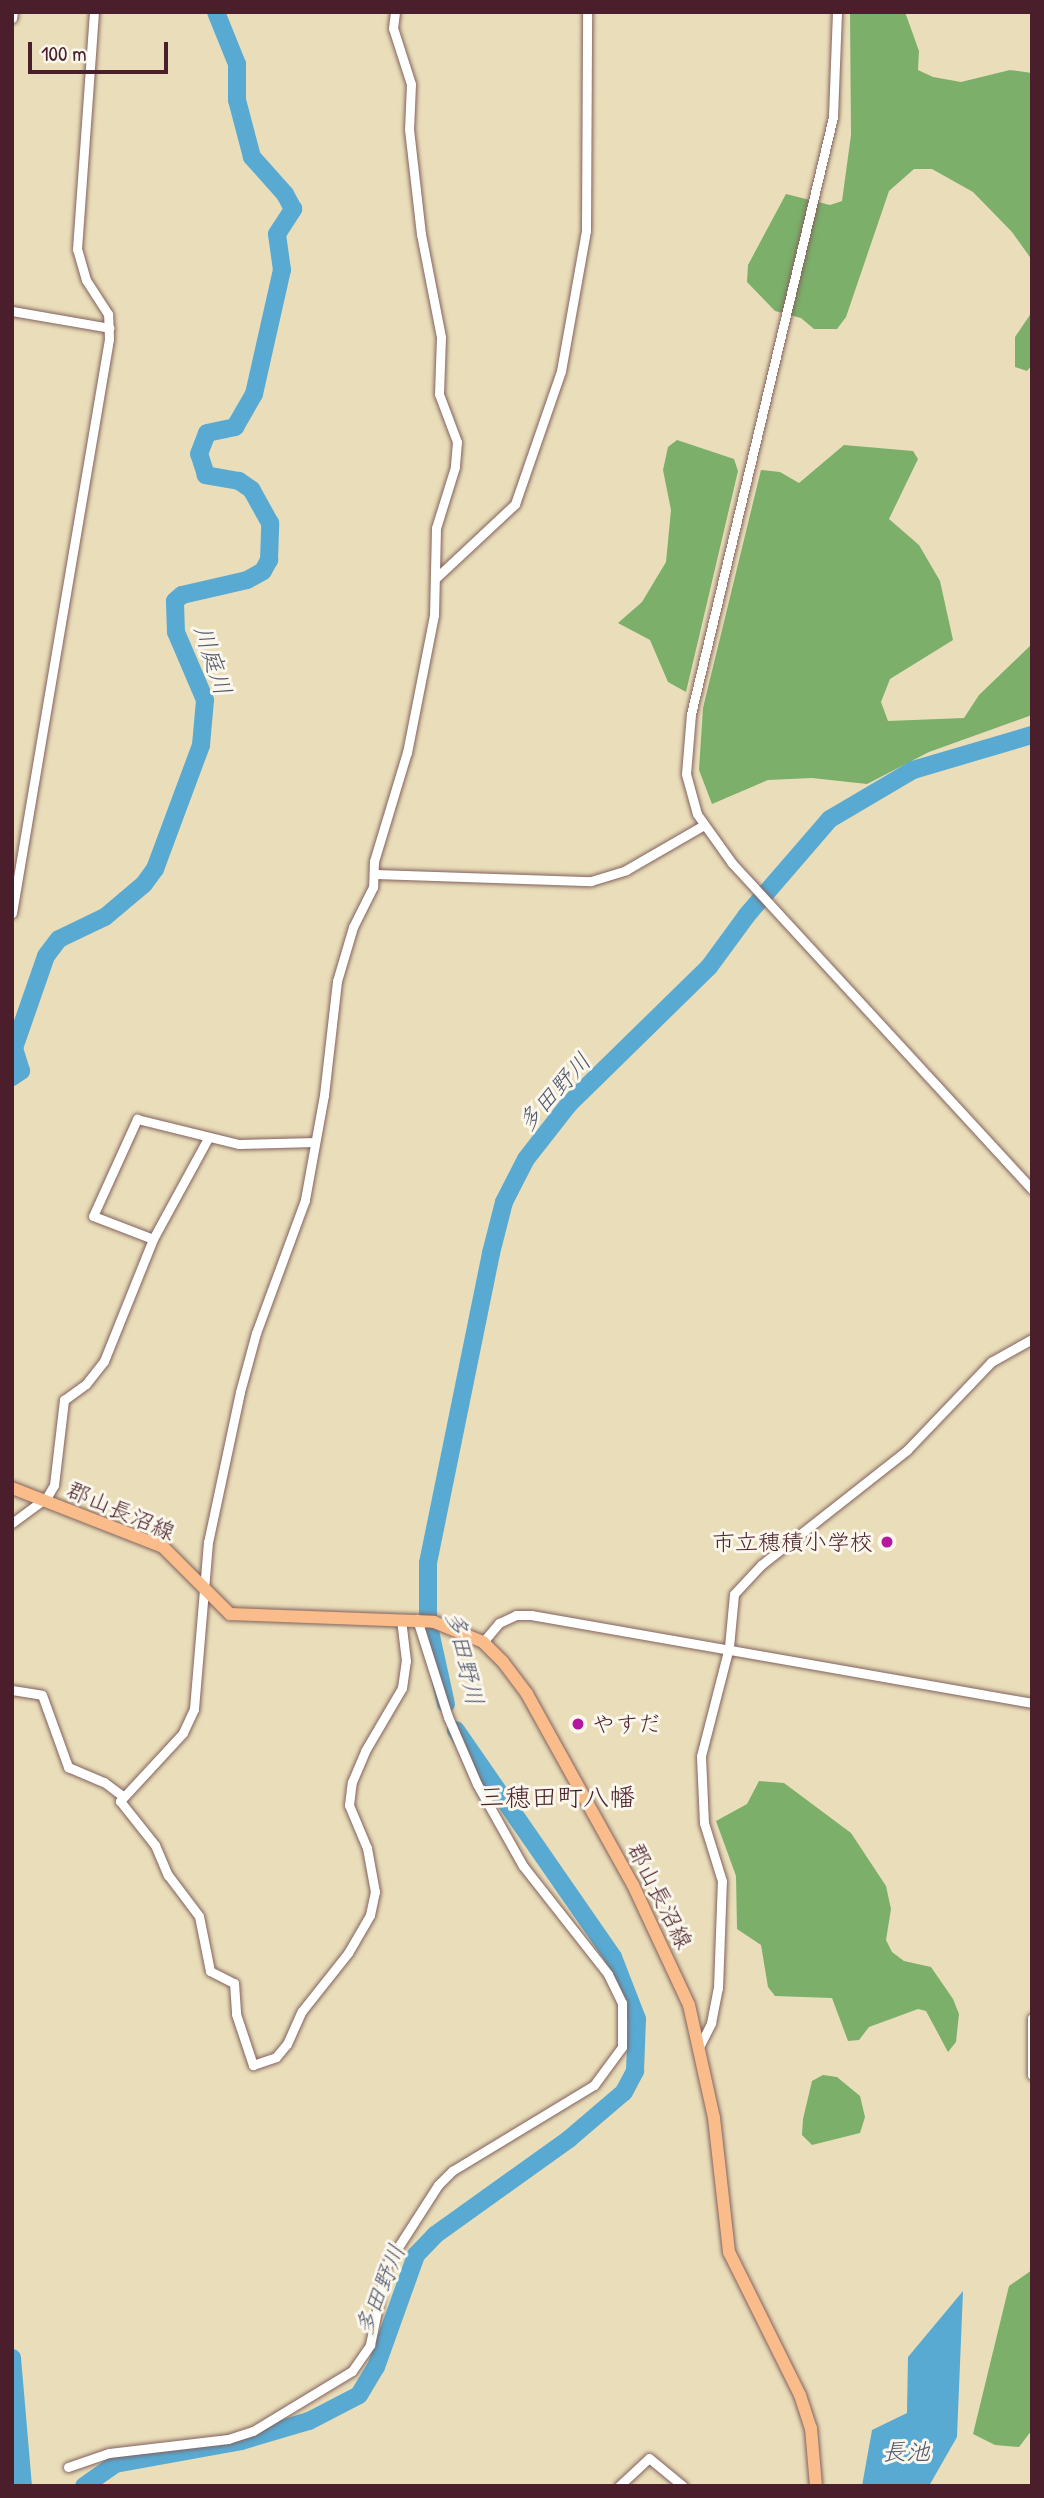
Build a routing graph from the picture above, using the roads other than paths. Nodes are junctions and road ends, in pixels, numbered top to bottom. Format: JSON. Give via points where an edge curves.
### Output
{"nodes":[{"id":1,"x":13,"y":12,"type":"edge"},
{"id":2,"x":94,"y":12,"type":"edge"},
{"id":3,"x":395,"y":12,"type":"edge"},
{"id":4,"x":587,"y":12,"type":"edge"},
{"id":5,"x":837,"y":12,"type":"edge"},
{"id":6,"x":12,"y":18,"type":"edge"},
{"id":7,"x":12,"y":311,"type":"edge"},
{"id":8,"x":110,"y":328,"type":"junction"},
{"id":9,"x":436,"y":578,"type":"junction"},
{"id":10,"x":704,"y":825,"type":"junction"},
{"id":11,"x":375,"y":874,"type":"junction"},
{"id":12,"x":12,"y":913,"type":"edge"},
{"id":13,"x":208,"y":1138,"type":"junction"},
{"id":14,"x":315,"y":1142,"type":"junction"},
{"id":15,"x":1032,"y":1189,"type":"edge"},
{"id":16,"x":153,"y":1239,"type":"junction"},
{"id":17,"x":1032,"y":1339,"type":"edge"},
{"id":18,"x":12,"y":1488,"type":"edge"},
{"id":19,"x":40,"y":1500,"type":"junction"},
{"id":20,"x":12,"y":1523,"type":"edge"},
{"id":21,"x":203,"y":1591,"type":"junction"},
{"id":22,"x":401,"y":1619,"type":"junction"},
{"id":23,"x":417,"y":1619,"type":"junction"},
{"id":24,"x":483,"y":1642,"type":"junction"},
{"id":25,"x":729,"y":1647,"type":"junction"},
{"id":26,"x":12,"y":1690,"type":"edge"},
{"id":27,"x":1032,"y":1703,"type":"edge"},
{"id":28,"x":121,"y":1795,"type":"junction"},
{"id":29,"x":1032,"y":2018,"type":"edge"},
{"id":30,"x":700,"y":2045,"type":"junction"},
{"id":31,"x":1032,"y":2075,"type":"edge"},
{"id":32,"x":68,"y":2467,"type":"dead end"},
{"id":33,"x":619,"y":2486,"type":"edge"},
{"id":34,"x":683,"y":2486,"type":"edge"},
{"id":35,"x":816,"y":2486,"type":"edge"}],
"edges":[{"from":1,"to":6,"type":"street"},
{"from":2,"to":8,"type":"street","via":[[77,249],[81,270],[108,314]]},
{"from":3,"to":9,"type":"street","via":[[393,28],[411,84],[409,130],[421,234],[441,337],[439,394],[457,442],[455,467],[438,517]]},
{"from":4,"to":9,"type":"street","via":[[586,230],[561,371],[515,504]]},
{"from":5,"to":10,"type":"street","via":[[833,117],[687,730],[686,774]]},
{"from":7,"to":8,"type":"street"},
{"from":8,"to":12,"type":"street"},
{"from":9,"to":11,"type":"street","via":[[422,686]]},
{"from":10,"to":11,"type":"street","via":[[626,870],[591,881]]},
{"from":10,"to":15,"type":"street","via":[[750,884]]},
{"from":11,"to":14,"type":"street","via":[[337,981]]},
{"from":13,"to":14,"type":"street","via":[[239,1144]]},
{"from":13,"to":16,"type":"street"},
{"from":13,"to":16,"type":"street","via":[[136,1119],[93,1216]]},
{"from":14,"to":21,"type":"street","via":[[300,1221],[249,1353],[208,1542]]},
{"from":16,"to":19,"type":"street","via":[[104,1362],[86,1384],[64,1400],[57,1478]]},
{"from":17,"to":25,"type":"street","via":[[991,1362],[908,1450],[747,1578],[731,1601]]},
{"from":18,"to":19,"type":"main road","name":"郡山長沼線"},
{"from":19,"to":20,"type":"street"},
{"from":19,"to":21,"type":"main road","name":"郡山長沼線","via":[[163,1547]]},
{"from":21,"to":22,"type":"main road","name":"郡山長沼線","via":[[230,1614]]},
{"from":21,"to":28,"type":"street","via":[[190,1722]]},
{"from":22,"to":23,"type":"main road","name":"郡山長沼線"},
{"from":22,"to":28,"type":"street","via":[[406,1661],[402,1688],[365,1751],[349,1805],[367,1848],[375,1892],[370,1915],[348,1953],[302,2011],[287,2045],[276,2057],[253,2065],[250,2060],[236,2014],[234,1983],[210,1971],[199,1916],[168,1875],[155,1845],[121,1806]]},
{"from":23,"to":24,"type":"main road","name":"郡山長沼線"},
{"from":23,"to":32,"type":"street","via":[[448,1717],[477,1784],[523,1866],[608,1974],[622,2003],[622,2047],[593,2085],[452,2171],[438,2185],[386,2266],[370,2345],[352,2371],[253,2431],[228,2439],[109,2453]]},
{"from":24,"to":25,"type":"street","via":[[499,1623],[516,1615]]},
{"from":24,"to":30,"type":"main road","name":"郡山長沼線","via":[[527,1694],[633,1885],[668,1953]]},
{"from":25,"to":27,"type":"street"},
{"from":25,"to":30,"type":"street","via":[[701,1756],[704,1823],[722,1881],[718,1988],[711,2023]]},
{"from":26,"to":28,"type":"street","via":[[42,1695],[68,1767],[104,1782]]},
{"from":29,"to":31,"type":"street"},
{"from":30,"to":35,"type":"main road","name":"郡山長沼線","via":[[714,2118],[720,2204],[729,2252],[800,2395],[811,2428]]},
{"from":33,"to":34,"type":"street","via":[[649,2458]]}]}
